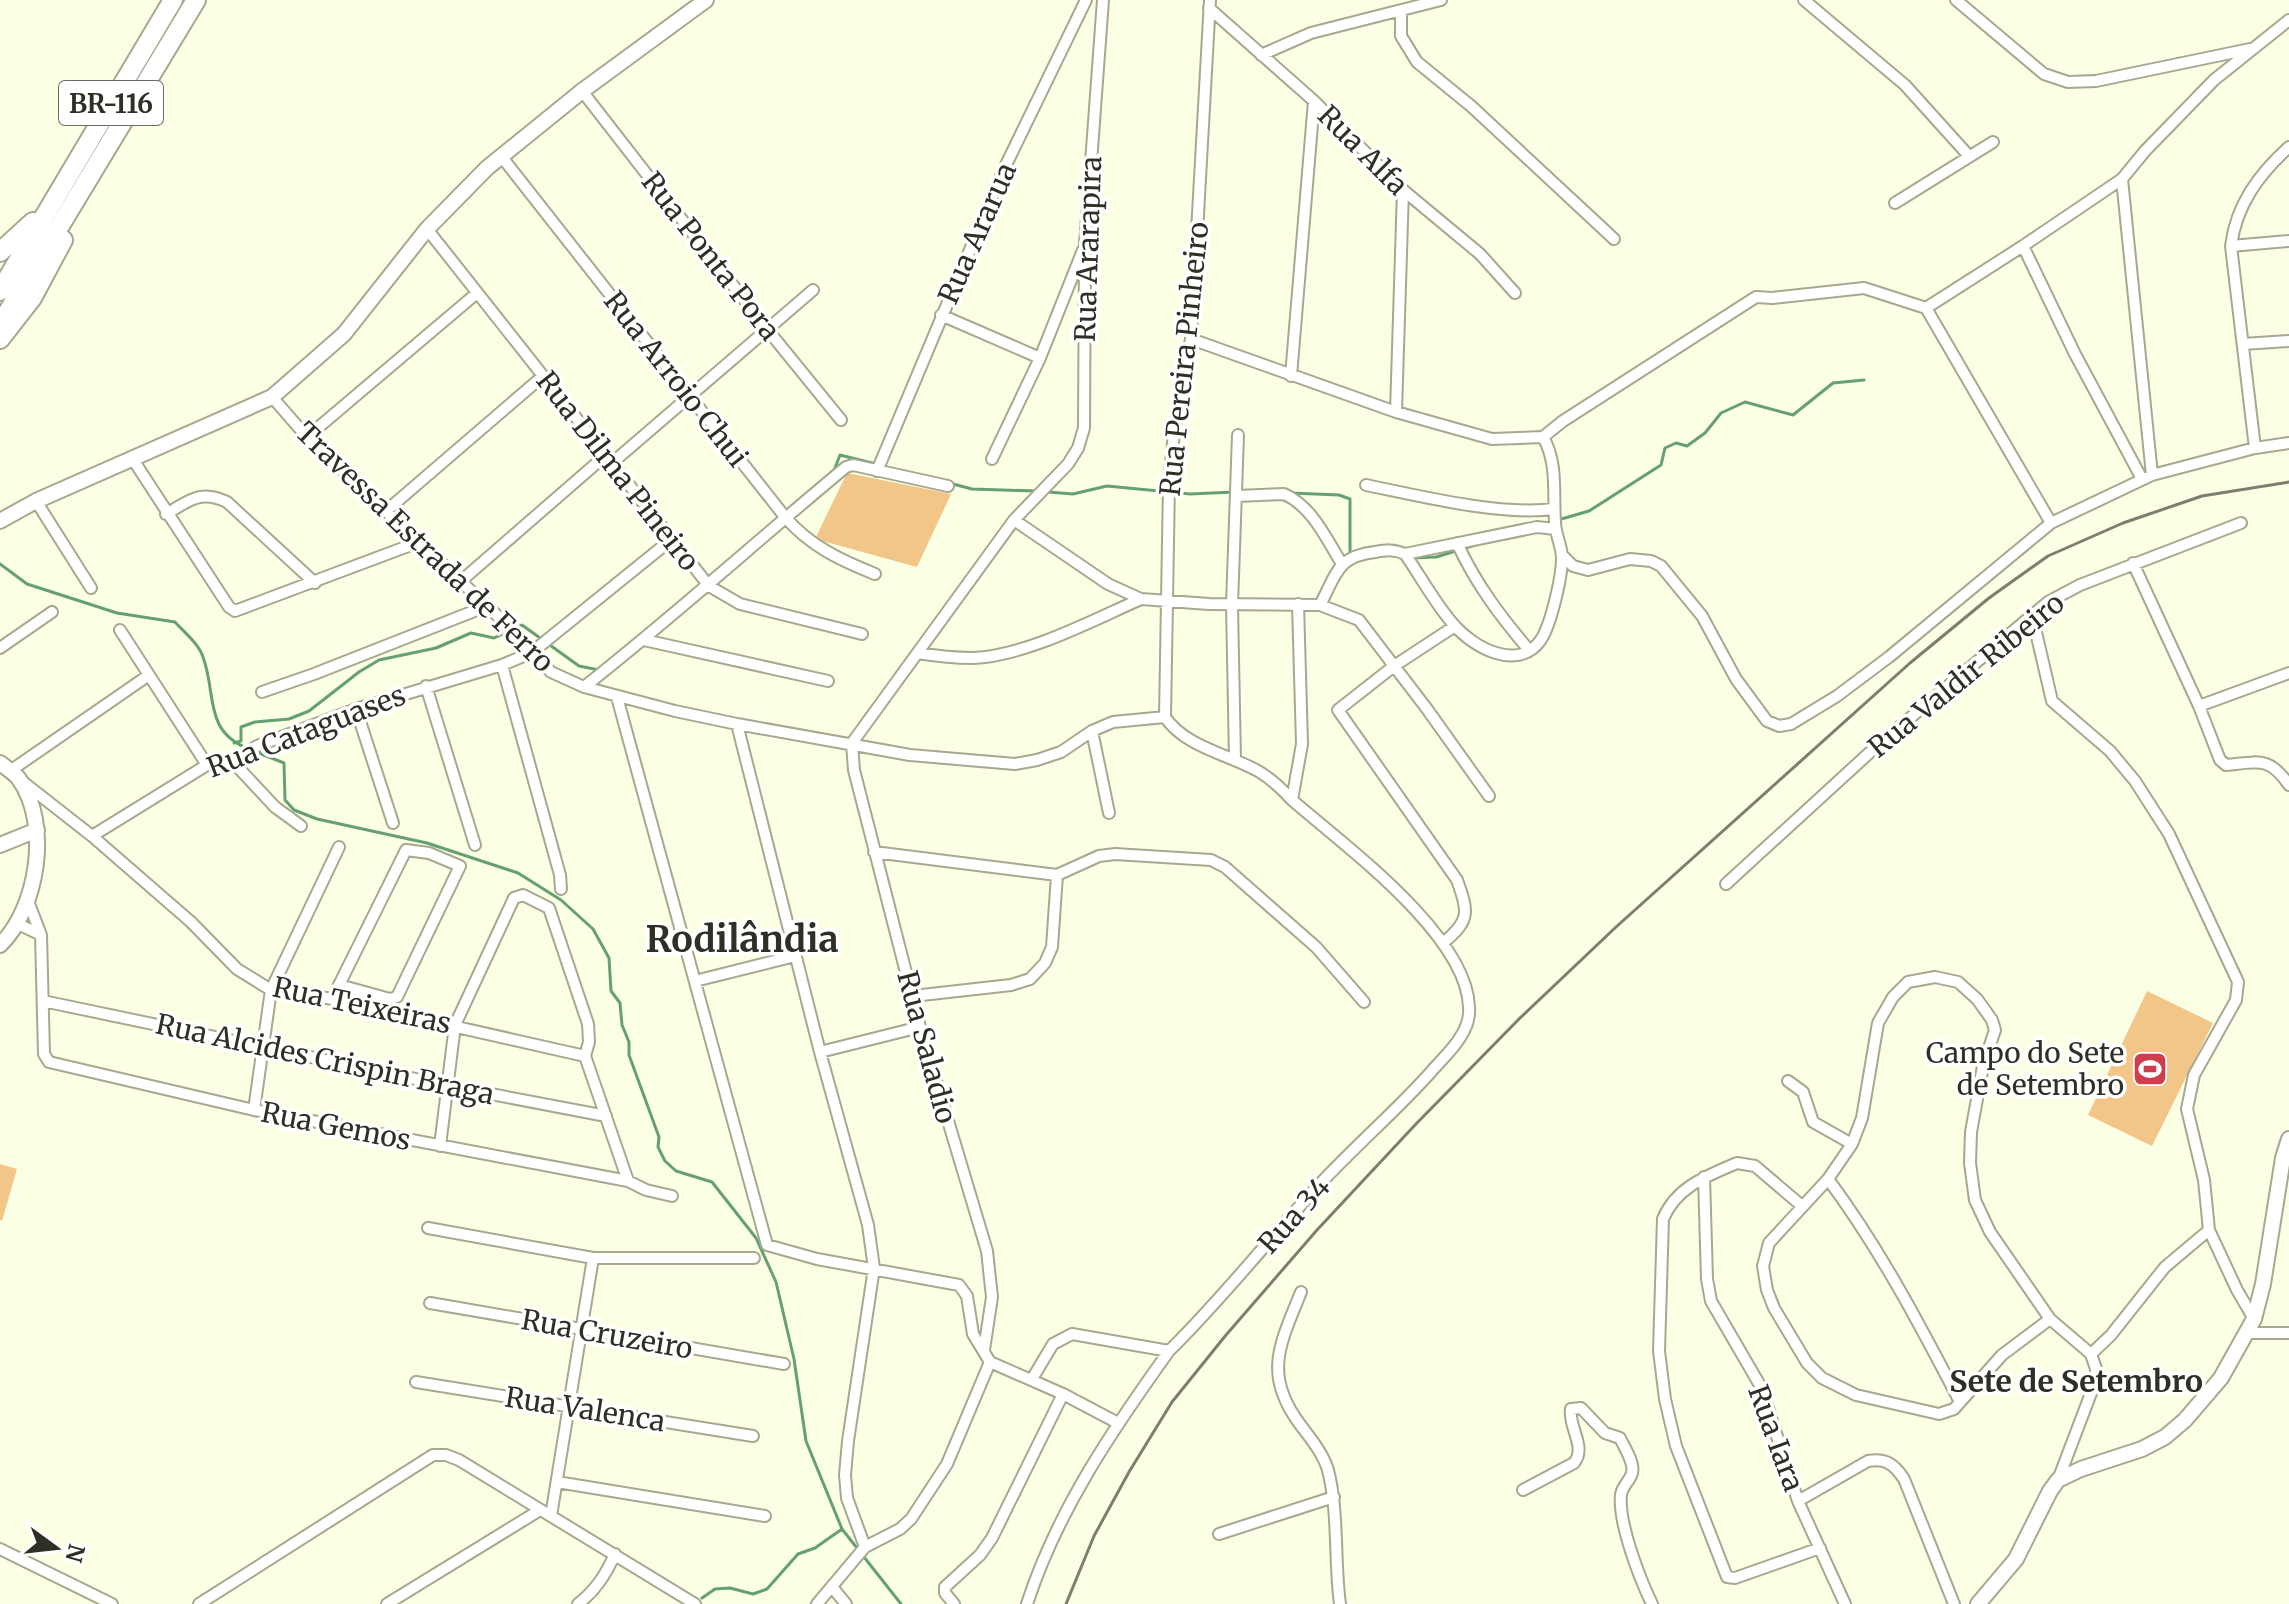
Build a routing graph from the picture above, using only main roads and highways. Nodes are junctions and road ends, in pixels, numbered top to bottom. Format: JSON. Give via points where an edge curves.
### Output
{"nodes":[{"id":1,"x":173,"y":0,"type":"edge"},
{"id":2,"x":196,"y":0,"type":"edge"},
{"id":3,"x":706,"y":0,"type":"edge"},
{"id":4,"x":81,"y":190,"type":"junction"},
{"id":5,"x":49,"y":206,"type":"junction"},
{"id":6,"x":0,"y":252,"type":"edge"},
{"id":7,"x":0,"y":291,"type":"edge"},
{"id":8,"x":0,"y":325,"type":"edge"},
{"id":9,"x":0,"y":339,"type":"edge"},
{"id":10,"x":0,"y":521,"type":"edge"},
{"id":11,"x":10,"y":771,"type":"edge"},
{"id":12,"x":37,"y":830,"type":"junction"},
{"id":13,"x":0,"y":845,"type":"edge"},
{"id":14,"x":0,"y":945,"type":"edge"},
{"id":15,"x":2289,"y":1139,"type":"edge"},
{"id":16,"x":1978,"y":1604,"type":"edge"}],
"edges":[{"from":1,"to":5,"type":"highway","number":"BR-116"},
{"from":2,"to":4,"type":"highway","number":"BR-116"},
{"from":3,"to":10,"type":"main road","via":[[501,156],[427,229],[344,334],[272,397]]},
{"from":4,"to":8,"type":"highway","number":"BR-116"},
{"from":4,"to":9,"type":"highway","via":[[50,268]]},
{"from":5,"to":6,"type":"highway"},
{"from":5,"to":7,"type":"highway","number":"BR-116"},
{"from":11,"to":12,"type":"main road","via":[[31,807]]},
{"from":12,"to":13,"type":"main road"},
{"from":12,"to":14,"type":"main road","via":[[28,901]]},
{"from":15,"to":16,"type":"main road","via":[[2254,1319],[2221,1378],[2165,1437],[2058,1480],[2016,1559]]}]}
